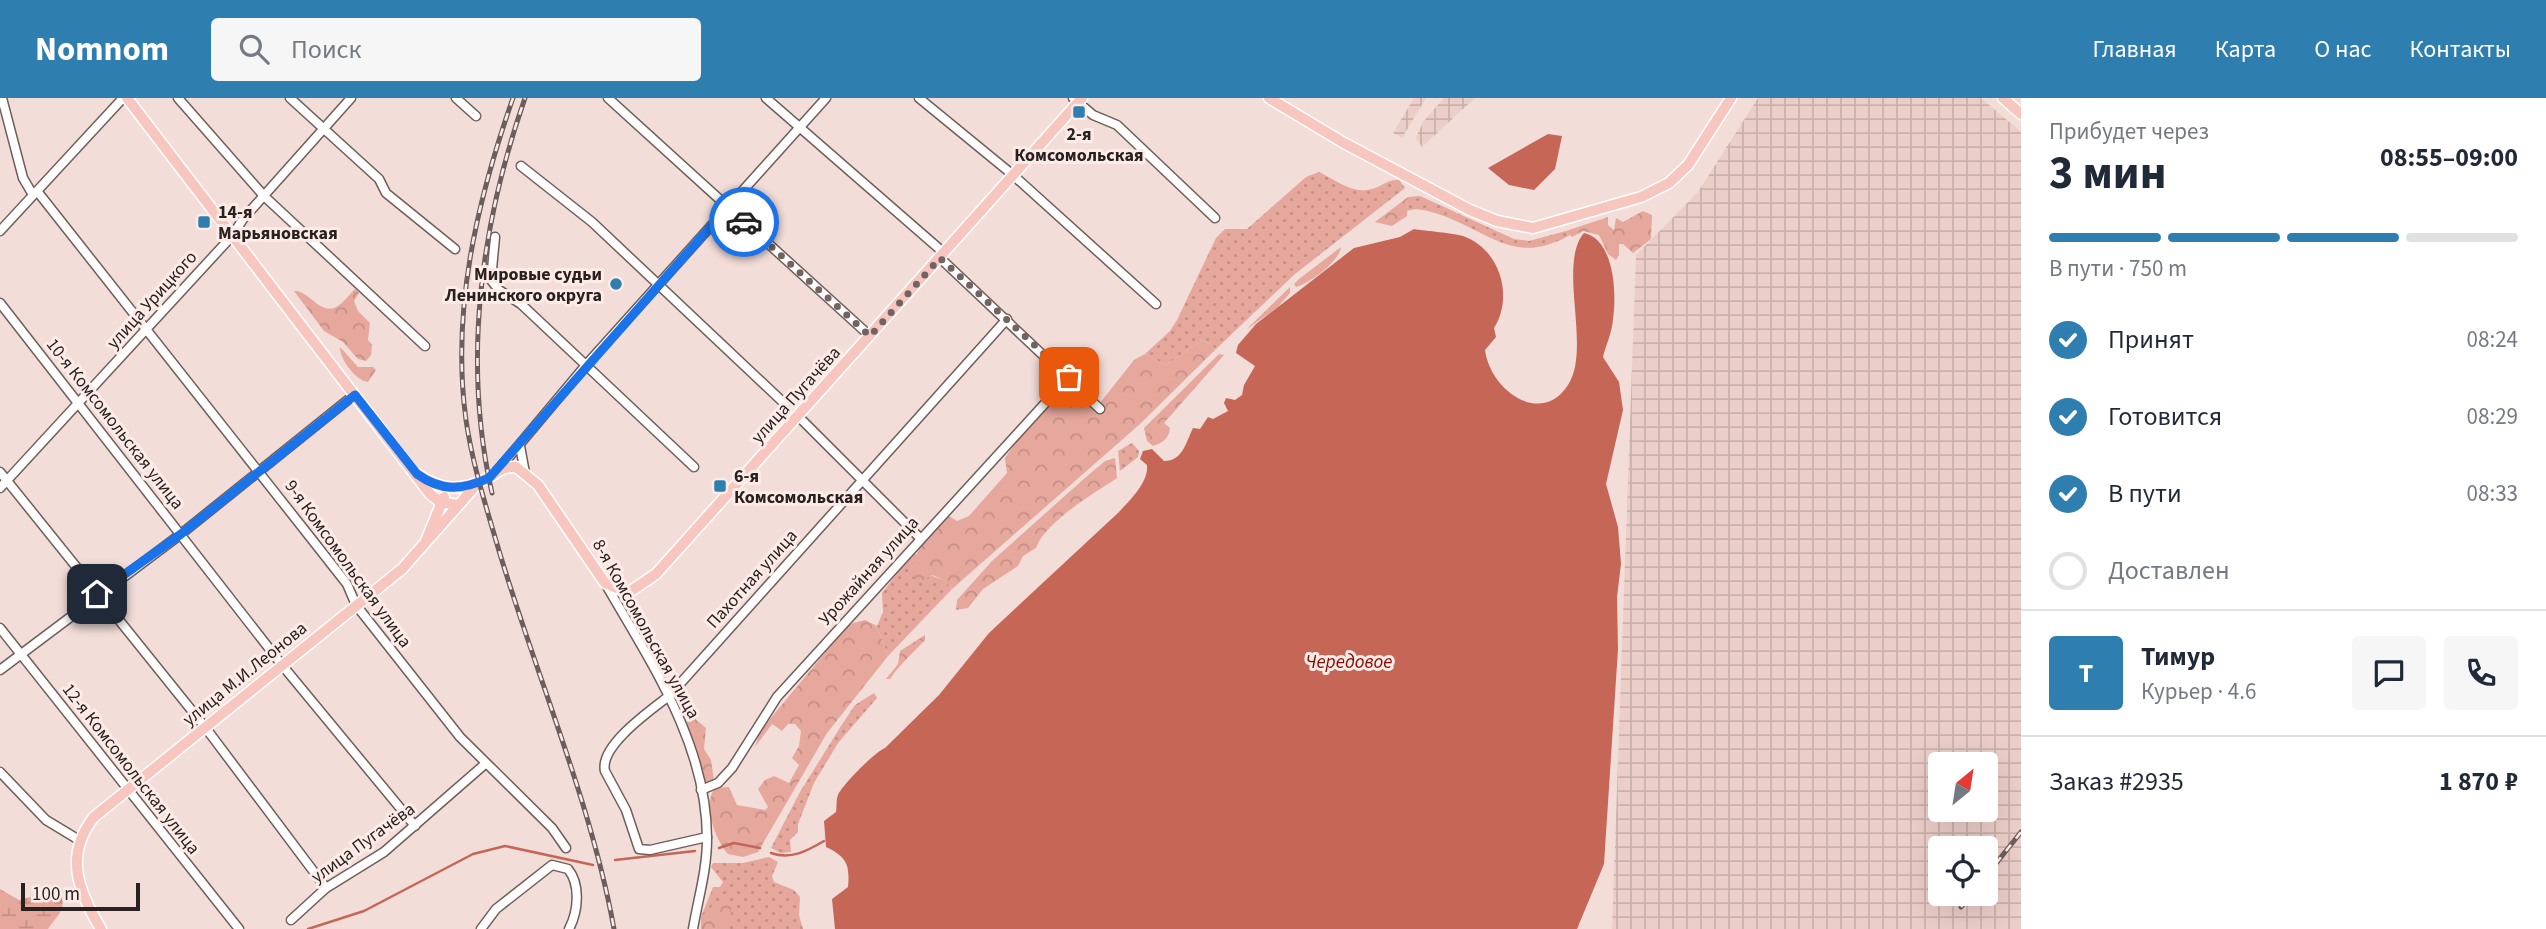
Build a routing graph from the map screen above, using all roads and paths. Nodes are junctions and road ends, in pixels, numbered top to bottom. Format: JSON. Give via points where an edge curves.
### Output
{"nodes":[{"id":1,"x":2,"y":98,"type":"edge"},
{"id":2,"x":125,"y":98,"type":"edge"},
{"id":3,"x":178,"y":98,"type":"edge"},
{"id":4,"x":290,"y":98,"type":"edge"},
{"id":5,"x":351,"y":98,"type":"edge"},
{"id":6,"x":456,"y":98,"type":"edge"},
{"id":7,"x":608,"y":98,"type":"edge"},
{"id":8,"x":766,"y":98,"type":"edge"},
{"id":9,"x":826,"y":98,"type":"edge"},
{"id":10,"x":919,"y":98,"type":"edge"},
{"id":11,"x":1269,"y":98,"type":"edge"},
{"id":12,"x":1733,"y":98,"type":"edge"},
{"id":13,"x":2003,"y":98,"type":"edge"},
{"id":14,"x":1078,"y":100,"type":"edge"},
{"id":15,"x":2021,"y":114,"type":"edge"},
{"id":16,"x":476,"y":116,"type":"dead end"},
{"id":17,"x":800,"y":128,"type":"junction"},
{"id":18,"x":323,"y":130,"type":"junction"},
{"id":19,"x":521,"y":166,"type":"dead end"},
{"id":20,"x":1013,"y":175,"type":"junction"},
{"id":21,"x":35,"y":193,"type":"junction"},
{"id":22,"x":264,"y":196,"type":"junction"},
{"id":23,"x":727,"y":208,"type":"junction"},
{"id":24,"x":1215,"y":218,"type":"dead end"},
{"id":25,"x":0,"y":231,"type":"edge"},
{"id":26,"x":232,"y":236,"type":"junction"},
{"id":27,"x":495,"y":237,"type":"dead end"},
{"id":28,"x":455,"y":249,"type":"dead end"},
{"id":29,"x":942,"y":256,"type":"junction"},
{"id":30,"x":659,"y":284,"type":"junction"},
{"id":31,"x":0,"y":303,"type":"edge"},
{"id":32,"x":1156,"y":304,"type":"dead end"},
{"id":33,"x":1007,"y":319,"type":"junction"},
{"id":34,"x":147,"y":329,"type":"junction"},
{"id":35,"x":870,"y":336,"type":"junction"},
{"id":36,"x":425,"y":346,"type":"dead end"},
{"id":37,"x":586,"y":365,"type":"junction"},
{"id":38,"x":1069,"y":377,"type":"junction"},
{"id":39,"x":355,"y":395,"type":"junction"},
{"id":40,"x":785,"y":404,"type":"dead end"},
{"id":41,"x":79,"y":405,"type":"junction"},
{"id":42,"x":1100,"y":409,"type":"dead end"},
{"id":43,"x":798,"y":416,"type":"junction"},
{"id":44,"x":520,"y":446,"type":"junction"},
{"id":45,"x":694,"y":467,"type":"dead end"},
{"id":46,"x":258,"y":470,"type":"junction"},
{"id":47,"x":498,"y":470,"type":"junction"},
{"id":48,"x":0,"y":472,"type":"edge"},
{"id":49,"x":525,"y":473,"type":"junction"},
{"id":50,"x":417,"y":474,"type":"junction"},
{"id":51,"x":484,"y":480,"type":"junction"},
{"id":52,"x":7,"y":481,"type":"junction"},
{"id":53,"x":862,"y":481,"type":"junction"},
{"id":54,"x":425,"y":486,"type":"junction"},
{"id":55,"x":0,"y":488,"type":"edge"},
{"id":56,"x":455,"y":489,"type":"junction"},
{"id":57,"x":440,"y":502,"type":"junction"},
{"id":58,"x":458,"y":505,"type":"junction"},
{"id":59,"x":434,"y":527,"type":"junction"},
{"id":60,"x":181,"y":534,"type":"junction"},
{"id":61,"x":920,"y":538,"type":"junction"},
{"id":62,"x":606,"y":583,"type":"junction"},
{"id":63,"x":628,"y":593,"type":"junction"},
{"id":64,"x":97,"y":594,"type":"junction"},
{"id":65,"x":356,"y":605,"type":"junction"},
{"id":66,"x":623,"y":614,"type":"junction"},
{"id":67,"x":0,"y":628,"type":"edge"},
{"id":68,"x":20,"y":653,"type":"junction"},
{"id":69,"x":282,"y":665,"type":"junction"},
{"id":70,"x":0,"y":670,"type":"edge"},
{"id":71,"x":669,"y":695,"type":"junction"},
{"id":72,"x":205,"y":727,"type":"junction"},
{"id":73,"x":485,"y":764,"type":"junction"},
{"id":74,"x":0,"y":772,"type":"edge"},
{"id":75,"x":126,"y":790,"type":"junction"},
{"id":76,"x":701,"y":790,"type":"junction"},
{"id":77,"x":415,"y":826,"type":"junction"},
{"id":78,"x":707,"y":837,"type":"junction"},
{"id":79,"x":79,"y":841,"type":"junction"},
{"id":80,"x":566,"y":848,"type":"dead end"},
{"id":81,"x":326,"y":888,"type":"junction"},
{"id":82,"x":291,"y":920,"type":"dead end"},
{"id":83,"x":485,"y":928,"type":"edge"},
{"id":84,"x":101,"y":929,"type":"edge"},
{"id":85,"x":239,"y":929,"type":"edge"},
{"id":86,"x":569,"y":929,"type":"edge"},
{"id":87,"x":693,"y":929,"type":"edge"}],
"edges":[{"from":1,"to":21,"type":"street","name":"9-я Комсомольская улица","via":[[23,178]]},
{"from":2,"to":21,"type":"street"},
{"from":2,"to":26,"type":"main road"},
{"from":3,"to":22,"type":"street"},
{"from":4,"to":18,"type":"street"},
{"from":5,"to":18,"type":"street","name":"улица Урицкого"},
{"from":6,"to":16,"type":"street"},
{"from":7,"to":23,"type":"street"},
{"from":8,"to":17,"type":"street"},
{"from":9,"to":17,"type":"street"},
{"from":10,"to":20,"type":"street"},
{"from":11,"to":12,"type":"main road","via":[[1344,143],[1497,221],[1534,228],[1651,194],[1669,183],[1688,165]]},
{"from":13,"to":15,"type":"main road"},
{"from":14,"to":20,"type":"main road","name":"улица Пугачёва"},
{"from":14,"to":24,"type":"street","via":[[1093,115],[1117,125]]},
{"from":17,"to":23,"type":"street"},
{"from":17,"to":29,"type":"street"},
{"from":18,"to":22,"type":"street","name":"улица Урицкого"},
{"from":18,"to":28,"type":"street","via":[[379,179],[386,193]]},
{"from":19,"to":30,"type":"street","via":[[592,222]]},
{"from":20,"to":29,"type":"main road","name":"улица Пугачёва"},
{"from":20,"to":32,"type":"street"},
{"from":21,"to":25,"type":"street"},
{"from":21,"to":34,"type":"street","name":"9-я Комсомольская улица"},
{"from":22,"to":26,"type":"street","name":"улица Урицкого"},
{"from":22,"to":36,"type":"street"},
{"from":23,"to":30,"type":"street"},
{"from":23,"to":35,"type":"street"},
{"from":26,"to":34,"type":"street","name":"улица Урицкого"},
{"from":26,"to":39,"type":"main road"},
{"from":27,"to":37,"type":"street","via":[[491,280]]},
{"from":29,"to":33,"type":"street"},
{"from":29,"to":35,"type":"main road","name":"улица Пугачёва"},
{"from":30,"to":37,"type":"street"},
{"from":30,"to":40,"type":"street"},
{"from":31,"to":41,"type":"street","name":"10-я Комсомольская улица"},
{"from":33,"to":38,"type":"street"},
{"from":33,"to":53,"type":"street","name":"Пахотная улица"},
{"from":34,"to":41,"type":"street","name":"улица Урицкого"},
{"from":34,"to":46,"type":"street","name":"9-я Комсомольская улица"},
{"from":35,"to":43,"type":"main road","name":"улица Пугачёва"},
{"from":37,"to":44,"type":"street"},
{"from":37,"to":45,"type":"street"},
{"from":38,"to":42,"type":"street"},
{"from":38,"to":61,"type":"street","name":"Урожайная улица"},
{"from":39,"to":46,"type":"street"},
{"from":39,"to":50,"type":"main road"},
{"from":41,"to":52,"type":"street","name":"улица Урицкого"},
{"from":41,"to":60,"type":"street","name":"10-я Комсомольская улица"},
{"from":43,"to":53,"type":"street"},
{"from":43,"to":63,"type":"main road","name":"улица Пугачёва","via":[[656,574]]},
{"from":44,"to":47,"type":"street"},
{"from":44,"to":49,"type":"street"},
{"from":46,"to":60,"type":"street"},
{"from":46,"to":65,"type":"street","name":"9-я Комсомольская улица","via":[[347,584]]},
{"from":47,"to":49,"type":"main road","via":[[516,467]]},
{"from":47,"to":51,"type":"main road"},
{"from":48,"to":52,"type":"street"},
{"from":49,"to":51,"type":"main road","via":[[507,472]]},
{"from":49,"to":62,"type":"main road","name":"8-я Комсомольская улица"},
{"from":50,"to":54,"type":"main road"},
{"from":50,"to":56,"type":"main road"},
{"from":50,"to":57,"type":"main road"},
{"from":51,"to":56,"type":"main road"},
{"from":51,"to":58,"type":"main road"},
{"from":52,"to":55,"type":"street","name":"улица Урицкого"},
{"from":52,"to":64,"type":"street"},
{"from":53,"to":61,"type":"street"},
{"from":53,"to":71,"type":"street","name":"Пахотная улица"},
{"from":54,"to":57,"type":"main road"},
{"from":54,"to":59,"type":"main road"},
{"from":56,"to":57,"type":"main road"},
{"from":57,"to":58,"type":"main road"},
{"from":57,"to":59,"type":"main road"},
{"from":58,"to":59,"type":"main road"},
{"from":59,"to":65,"type":"main road","name":"улица М.И.Леонова","via":[[402,569]]},
{"from":60,"to":64,"type":"street"},
{"from":60,"to":69,"type":"street","name":"10-я Комсомольская улица"},
{"from":61,"to":76,"type":"street","name":"Урожайная улица","via":[[778,697],[732,768],[718,783]]},
{"from":62,"to":63,"type":"main road"},
{"from":62,"to":66,"type":"street","name":"8-я Комсомольская улица"},
{"from":63,"to":66,"type":"street"},
{"from":64,"to":68,"type":"street"},
{"from":64,"to":72,"type":"street"},
{"from":65,"to":69,"type":"main road","name":"улица М.И.Леонова"},
{"from":65,"to":73,"type":"street","name":"9-я Комсомольская улица"},
{"from":66,"to":71,"type":"street","name":"8-я Комсомольская улица"},
{"from":67,"to":68,"type":"street","name":"12-я Комсомольская улица"},
{"from":68,"to":70,"type":"street"},
{"from":68,"to":75,"type":"street","name":"12-я Комсомольская улица"},
{"from":69,"to":72,"type":"main road","name":"улица М.И.Леонова"},
{"from":69,"to":77,"type":"street","name":"10-я Комсомольская улица"},
{"from":71,"to":76,"type":"street","name":"8-я Комсомольская улица","via":[[683,725]]},
{"from":71,"to":78,"type":"street","name":"Пахотная улица","via":[[615,744],[604,764],[639,849]]},
{"from":72,"to":75,"type":"main road","name":"улица М.И.Леонова"},
{"from":72,"to":81,"type":"street"},
{"from":73,"to":77,"type":"street","name":"улица Пугачёва"},
{"from":73,"to":80,"type":"street","name":"9-я Комсомольская улица","via":[[552,828]]},
{"from":74,"to":79,"type":"street","via":[[46,820]]},
{"from":75,"to":79,"type":"main road","name":"улица М.И.Леонова","via":[[86,828]]},
{"from":75,"to":85,"type":"street","name":"12-я Комсомольская улица"},
{"from":76,"to":78,"type":"street","name":"8-я Комсомольская улица"},
{"from":77,"to":81,"type":"street","name":"улица Пугачёва","via":[[384,852]]},
{"from":78,"to":87,"type":"street","name":"8-я Комсомольская улица"},
{"from":79,"to":84,"type":"main road","via":[[77,879]]},
{"from":81,"to":82,"type":"street","name":"улица Пугачёва"},
{"from":83,"to":86,"type":"street","via":[[496,909],[552,865],[572,874],[576,890]]}]}
